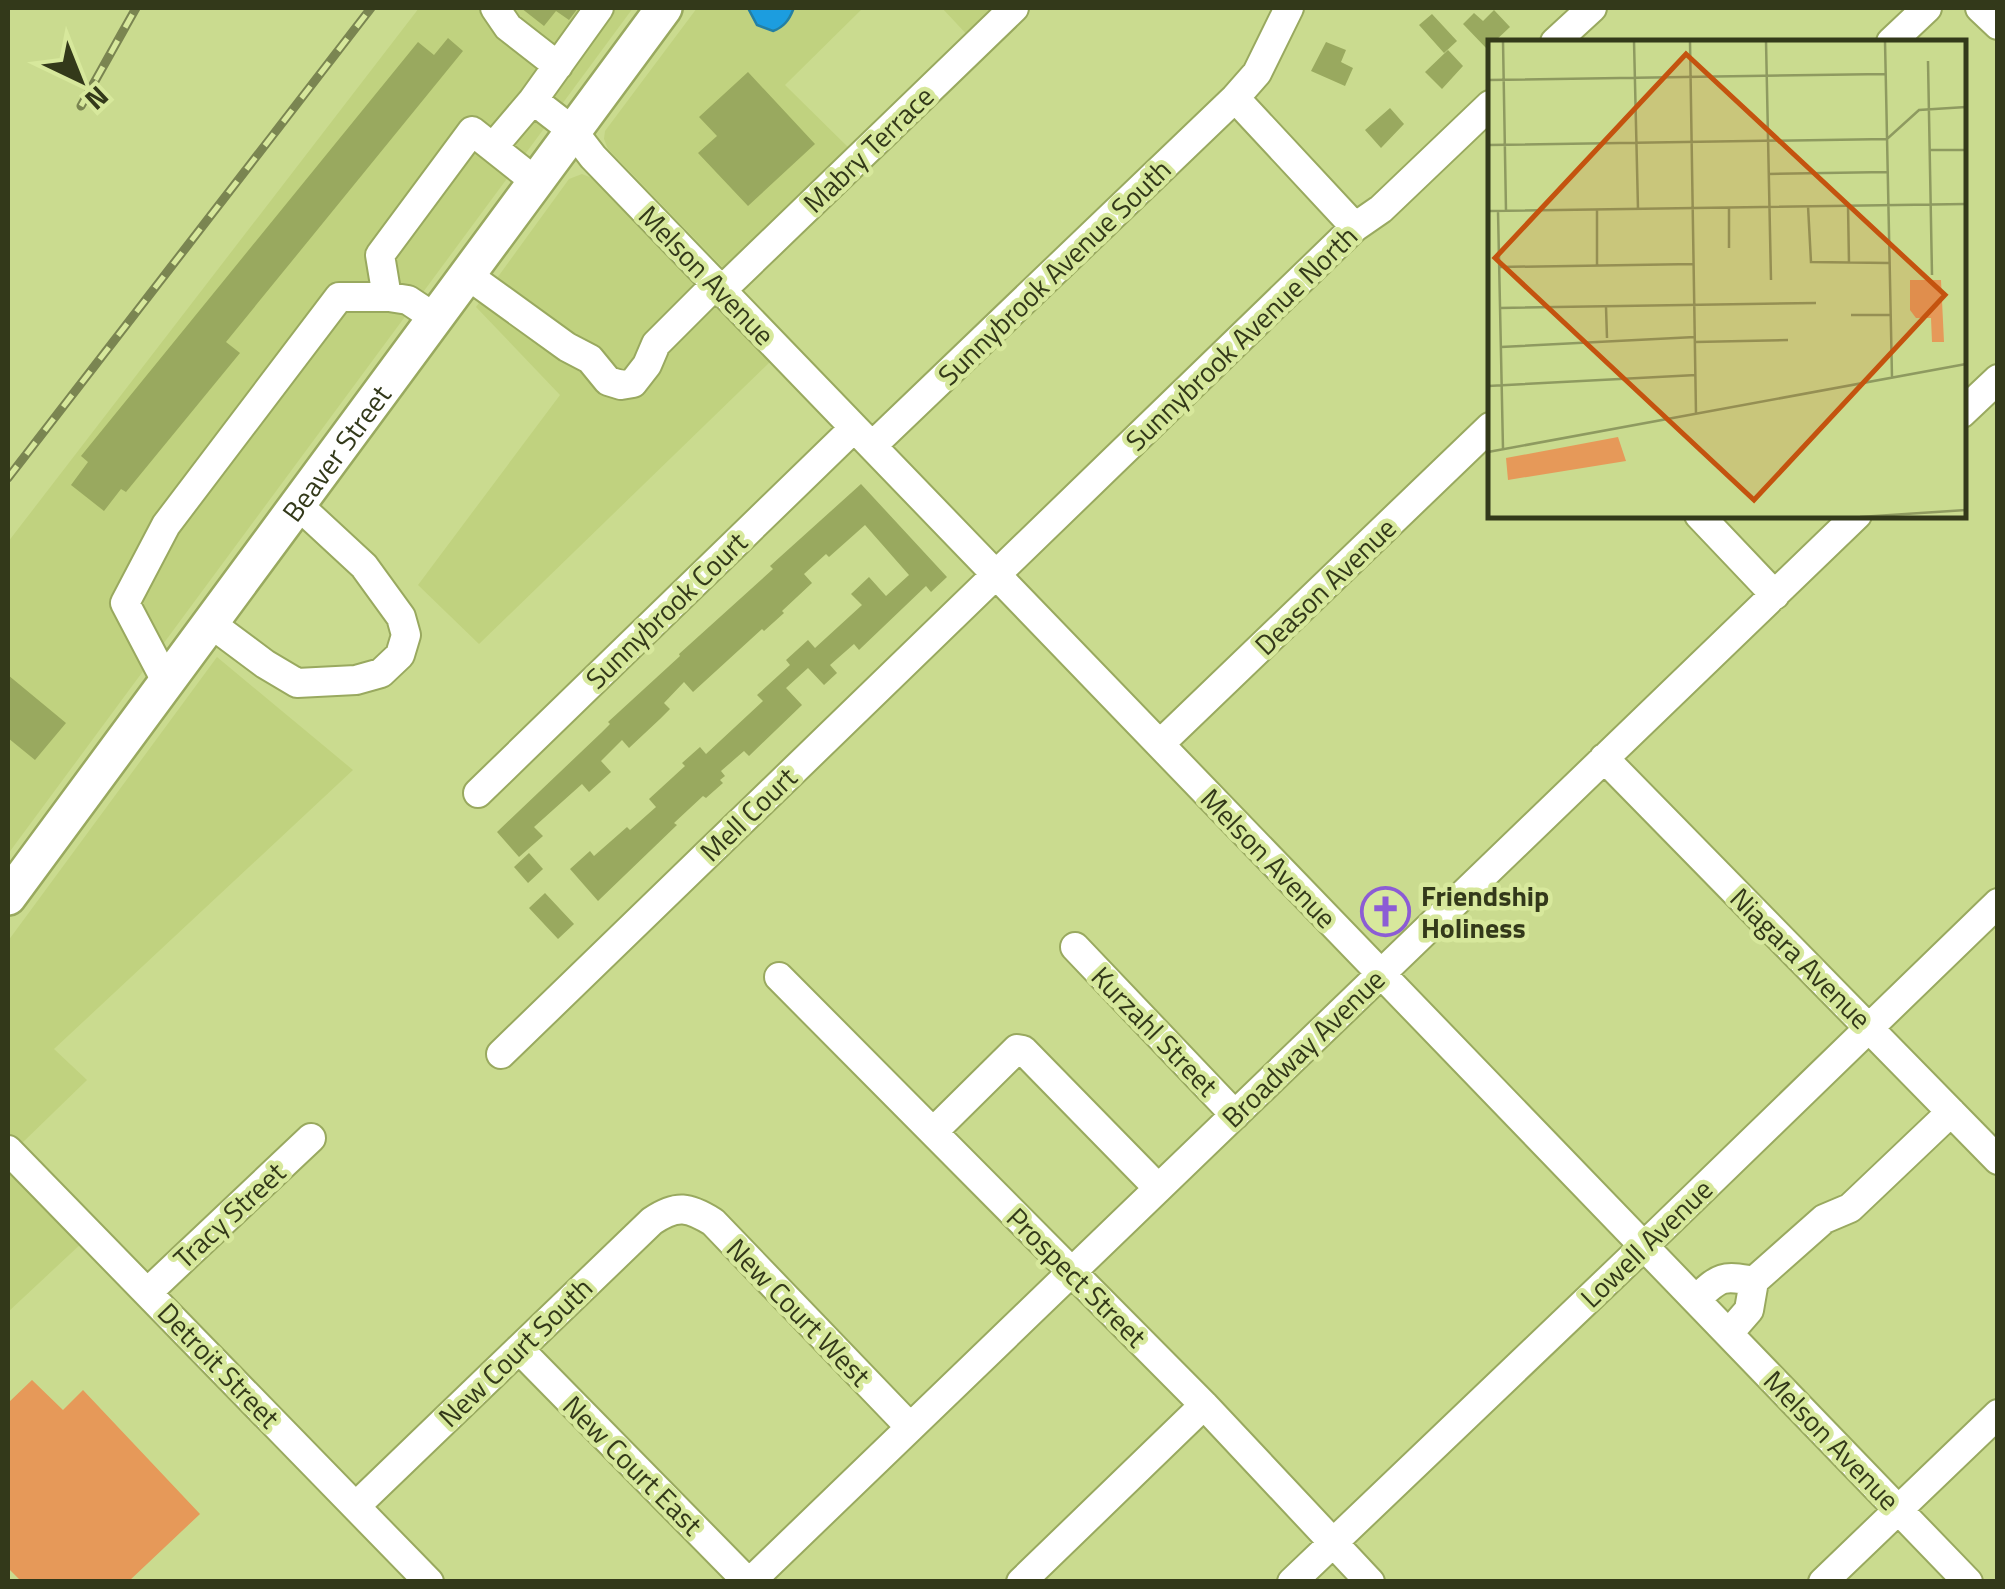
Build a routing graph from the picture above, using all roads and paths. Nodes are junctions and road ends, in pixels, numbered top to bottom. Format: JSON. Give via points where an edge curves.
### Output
{"nodes":[{"id":1,"x":496,"y":8,"type":"edge"},
{"id":2,"x":599,"y":8,"type":"edge"},
{"id":3,"x":1014,"y":8,"type":"edge"},
{"id":4,"x":1289,"y":8,"type":"edge"},
{"id":5,"x":1592,"y":8,"type":"edge"},
{"id":6,"x":1927,"y":8,"type":"edge"},
{"id":7,"x":1980,"y":8,"type":"edge"},
{"id":8,"x":653,"y":11,"type":"edge"},
{"id":9,"x":1998,"y":25,"type":"edge"},
{"id":10,"x":1558,"y":40,"type":"edge"},
{"id":11,"x":1893,"y":40,"type":"edge"},
{"id":12,"x":558,"y":66,"type":"junction"},
{"id":13,"x":1235,"y":98,"type":"junction"},
{"id":14,"x":533,"y":100,"type":"junction"},
{"id":15,"x":1488,"y":106,"type":"edge"},
{"id":16,"x":574,"y":131,"type":"junction"},
{"id":17,"x":493,"y":147,"type":"junction"},
{"id":18,"x":535,"y":181,"type":"junction"},
{"id":19,"x":1356,"y":227,"type":"junction"},
{"id":20,"x":466,"y":274,"type":"junction"},
{"id":21,"x":719,"y":287,"type":"junction"},
{"id":22,"x":387,"y":297,"type":"junction"},
{"id":23,"x":434,"y":318,"type":"junction"},
{"id":24,"x":1998,"y":379,"type":"edge"},
{"id":25,"x":1965,"y":410,"type":"edge"},
{"id":26,"x":1488,"y":429,"type":"edge"},
{"id":27,"x":863,"y":437,"type":"junction"},
{"id":28,"x":297,"y":504,"type":"junction"},
{"id":29,"x":1702,"y":518,"type":"edge"},
{"id":30,"x":1854,"y":518,"type":"edge"},
{"id":31,"x":996,"y":574,"type":"junction"},
{"id":32,"x":1775,"y":594,"type":"junction"},
{"id":33,"x":210,"y":623,"type":"junction"},
{"id":34,"x":166,"y":682,"type":"junction"},
{"id":35,"x":1160,"y":744,"type":"junction"},
{"id":36,"x":1604,"y":758,"type":"junction"},
{"id":37,"x":478,"y":794,"type":"dead end"},
{"id":38,"x":8,"y":897,"type":"edge"},
{"id":39,"x":1998,"y":903,"type":"edge"},
{"id":40,"x":1075,"y":947,"type":"dead end"},
{"id":41,"x":1380,"y":973,"type":"junction"},
{"id":42,"x":779,"y":977,"type":"dead end"},
{"id":43,"x":1869,"y":1026,"type":"junction"},
{"id":44,"x":501,"y":1054,"type":"dead end"},
{"id":45,"x":1951,"y":1112,"type":"junction"},
{"id":46,"x":1235,"y":1115,"type":"junction"},
{"id":47,"x":934,"y":1132,"type":"junction"},
{"id":48,"x":311,"y":1138,"type":"dead end"},
{"id":49,"x":8,"y":1150,"type":"edge"},
{"id":50,"x":1998,"y":1160,"type":"edge"},
{"id":51,"x":1158,"y":1188,"type":"junction"},
{"id":52,"x":681,"y":1208,"type":"joint"},
{"id":53,"x":1645,"y":1246,"type":"junction"},
{"id":54,"x":1072,"y":1272,"type":"junction"},
{"id":55,"x":1754,"y":1281,"type":"junction"},
{"id":56,"x":148,"y":1292,"type":"junction"},
{"id":57,"x":1696,"y":1299,"type":"junction"},
{"id":58,"x":1729,"y":1333,"type":"junction"},
{"id":59,"x":519,"y":1348,"type":"junction"},
{"id":60,"x":1204,"y":1405,"type":"junction"},
{"id":61,"x":1998,"y":1414,"type":"edge"},
{"id":62,"x":910,"y":1427,"type":"junction"},
{"id":63,"x":356,"y":1506,"type":"junction"},
{"id":64,"x":1898,"y":1509,"type":"junction"},
{"id":65,"x":1333,"y":1542,"type":"junction"},
{"id":66,"x":429,"y":1582,"type":"edge"},
{"id":67,"x":749,"y":1582,"type":"edge"},
{"id":68,"x":1021,"y":1582,"type":"edge"},
{"id":69,"x":1292,"y":1582,"type":"edge"},
{"id":70,"x":1370,"y":1582,"type":"edge"},
{"id":71,"x":1823,"y":1582,"type":"edge"},
{"id":72,"x":1968,"y":1582,"type":"edge"}],
"edges":[{"from":1,"to":12,"type":"street"},
{"from":2,"to":12,"type":"street"},
{"from":3,"to":21,"type":"street","name":"Mabry Terrace"},
{"from":4,"to":13,"type":"street","name":"Sunnybrook Avenue South","via":[[1257,73]]},
{"from":5,"to":10,"type":"street"},
{"from":6,"to":11,"type":"street"},
{"from":7,"to":9,"type":"street"},
{"from":8,"to":16,"type":"main road","name":"Beaver Street"},
{"from":12,"to":14,"type":"street"},
{"from":13,"to":19,"type":"street"},
{"from":13,"to":27,"type":"street","name":"Sunnybrook Avenue South"},
{"from":14,"to":16,"type":"street","name":"Melson Avenue"},
{"from":14,"to":17,"type":"street"},
{"from":15,"to":19,"type":"street","name":"Sunnybrook Avenue North"},
{"from":16,"to":18,"type":"main road","name":"Beaver Street"},
{"from":16,"to":21,"type":"street","name":"Melson Avenue"},
{"from":17,"to":18,"type":"street"},
{"from":17,"to":22,"type":"street","via":[[472,131],[380,255]]},
{"from":18,"to":20,"type":"main road","name":"Beaver Street"},
{"from":19,"to":31,"type":"street","name":"Sunnybrook Avenue North"},
{"from":20,"to":21,"type":"street","name":"Mabry Terrace","via":[[621,385],[633,383],[656,344]]},
{"from":20,"to":23,"type":"main road","name":"Beaver Street"},
{"from":21,"to":27,"type":"street","name":"Melson Avenue"},
{"from":22,"to":23,"type":"street","via":[[408,300]]},
{"from":22,"to":34,"type":"street","via":[[339,296],[166,525],[125,604]]},
{"from":23,"to":28,"type":"main road","name":"Beaver Street"},
{"from":24,"to":25,"type":"street"},
{"from":26,"to":35,"type":"street","name":"Deason Avenue"},
{"from":27,"to":31,"type":"street","name":"Melson Avenue"},
{"from":27,"to":37,"type":"street","name":"Sunnybrook Court"},
{"from":28,"to":33,"type":"main road","name":"Beaver Street"},
{"from":28,"to":33,"type":"street","via":[[350,551],[401,616],[406,635],[400,655],[381,673],[356,680],[297,683]]},
{"from":29,"to":32,"type":"street"},
{"from":30,"to":32,"type":"street","name":"Broadway Avenue"},
{"from":31,"to":35,"type":"street","name":"Melson Avenue"},
{"from":31,"to":44,"type":"street","name":"Mell Court"},
{"from":32,"to":36,"type":"street","name":"Broadway Avenue"},
{"from":33,"to":34,"type":"main road","name":"Beaver Street"},
{"from":34,"to":38,"type":"main road","name":"Beaver Street"},
{"from":35,"to":41,"type":"street","name":"Melson Avenue"},
{"from":36,"to":41,"type":"street","name":"Broadway Avenue"},
{"from":36,"to":43,"type":"street","name":"Niagara Avenue"},
{"from":39,"to":43,"type":"street","name":"Lowell Avenue"},
{"from":40,"to":46,"type":"street","name":"Kurzahl Street"},
{"from":41,"to":46,"type":"street","name":"Broadway Avenue"},
{"from":41,"to":53,"type":"street","name":"Melson Avenue"},
{"from":42,"to":47,"type":"street","name":"Prospect Street"},
{"from":43,"to":45,"type":"street","name":"Niagara Avenue"},
{"from":43,"to":53,"type":"street","name":"Lowell Avenue"},
{"from":45,"to":50,"type":"street","name":"Niagara Avenue"},
{"from":45,"to":55,"type":"street","via":[[1850,1208],[1824,1219]]},
{"from":46,"to":51,"type":"street","name":"Broadway Avenue"},
{"from":47,"to":51,"type":"street","via":[[1016,1049],[1023,1050]]},
{"from":47,"to":54,"type":"street","name":"Prospect Street"},
{"from":48,"to":56,"type":"street","name":"Tracy Street"},
{"from":49,"to":56,"type":"street","name":"Detroit Street"},
{"from":51,"to":54,"type":"street","name":"Broadway Avenue"},
{"from":52,"to":59,"type":"street","name":"New Court South","via":[[652,1221]]},
{"from":52,"to":62,"type":"street","name":"New Court West","via":[[713,1222]]},
{"from":53,"to":57,"type":"street","name":"Melson Avenue"},
{"from":53,"to":65,"type":"street","name":"Lowell Avenue"},
{"from":54,"to":60,"type":"street","name":"Prospect Street"},
{"from":54,"to":62,"type":"street","name":"Broadway Avenue"},
{"from":55,"to":57,"type":"street","via":[[1718,1279]]},
{"from":55,"to":58,"type":"street","via":[[1750,1310]]},
{"from":56,"to":63,"type":"street","name":"Detroit Street"},
{"from":57,"to":58,"type":"street","name":"Melson Avenue"},
{"from":58,"to":64,"type":"street","name":"Melson Avenue"},
{"from":59,"to":63,"type":"street","name":"New Court South"},
{"from":59,"to":67,"type":"street","name":"New Court East"},
{"from":60,"to":65,"type":"street","name":"Prospect Street"},
{"from":60,"to":68,"type":"street"},
{"from":61,"to":64,"type":"street"},
{"from":62,"to":67,"type":"street","name":"Broadway Avenue"},
{"from":63,"to":66,"type":"street","name":"Detroit Street"},
{"from":64,"to":71,"type":"street"},
{"from":64,"to":72,"type":"street","name":"Melson Avenue"},
{"from":65,"to":69,"type":"street","name":"Lowell Avenue"},
{"from":65,"to":70,"type":"street","name":"Prospect Street"}]}
